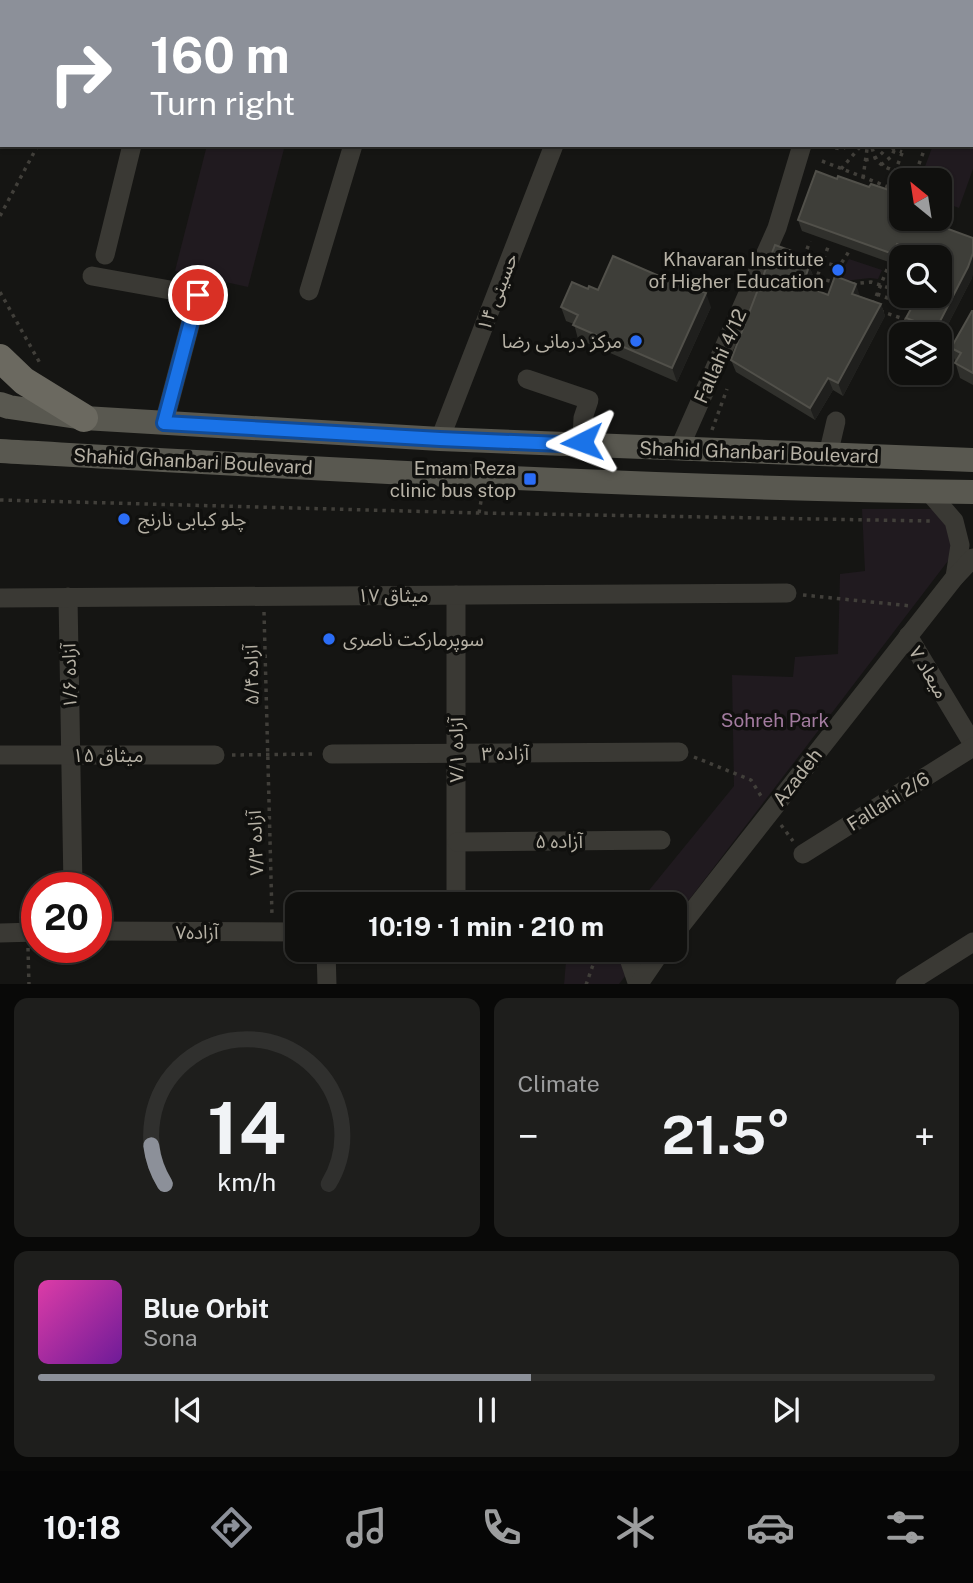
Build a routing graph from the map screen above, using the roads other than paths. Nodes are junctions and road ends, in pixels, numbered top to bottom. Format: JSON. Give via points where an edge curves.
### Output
{"nodes":[{"id":1,"x":132,"y":147,"type":"edge"},
{"id":2,"x":352,"y":147,"type":"edge"},
{"id":3,"x":553,"y":147,"type":"edge"},
{"id":4,"x":801,"y":147,"type":"edge"},
{"id":5,"x":105,"y":254,"type":"dead end"},
{"id":6,"x":92,"y":276,"type":"dead end"},
{"id":7,"x":309,"y":291,"type":"dead end"},
{"id":8,"x":0,"y":358,"type":"edge"},
{"id":9,"x":527,"y":379,"type":"dead end"},
{"id":10,"x":0,"y":404,"type":"edge"},
{"id":11,"x":84,"y":418,"type":"junction"},
{"id":12,"x":836,"y":421,"type":"dead end"},
{"id":13,"x":164,"y":423,"type":"junction"},
{"id":14,"x":440,"y":439,"type":"junction"},
{"id":15,"x":585,"y":445,"type":"junction"},
{"id":16,"x":678,"y":449,"type":"junction"},
{"id":17,"x":0,"y":451,"type":"edge"},
{"id":18,"x":828,"y":455,"type":"junction"},
{"id":19,"x":973,"y":460,"type":"edge"},
{"id":20,"x":439,"y":475,"type":"junction"},
{"id":21,"x":929,"y":492,"type":"junction"},
{"id":22,"x":973,"y":492,"type":"edge"},
{"id":23,"x":973,"y":558,"type":"edge"},
{"id":24,"x":955,"y":577,"type":"junction"},
{"id":25,"x":787,"y":593,"type":"road end"},
{"id":26,"x":456,"y":595,"type":"junction"},
{"id":27,"x":68,"y":597,"type":"junction"},
{"id":28,"x":0,"y":598,"type":"edge"},
{"id":29,"x":908,"y":636,"type":"junction"},
{"id":30,"x":973,"y":746,"type":"edge"},
{"id":31,"x":679,"y":751,"type":"road end"},
{"id":32,"x":456,"y":753,"type":"junction"},
{"id":33,"x":0,"y":754,"type":"edge"},
{"id":34,"x":70,"y":754,"type":"junction"},
{"id":35,"x":332,"y":754,"type":"road end"},
{"id":36,"x":215,"y":755,"type":"road end"},
{"id":37,"x":661,"y":840,"type":"dead end"},
{"id":38,"x":457,"y":842,"type":"junction"},
{"id":39,"x":803,"y":854,"type":"road end"},
{"id":40,"x":73,"y":872,"type":"edge"},
{"id":41,"x":456,"y":892,"type":"edge"},
{"id":42,"x":687,"y":915,"type":"edge"},
{"id":43,"x":112,"y":932,"type":"edge"},
{"id":44,"x":285,"y":932,"type":"edge"},
{"id":45,"x":0,"y":933,"type":"edge"},
{"id":46,"x":21,"y":933,"type":"edge"},
{"id":47,"x":973,"y":942,"type":"edge"},
{"id":48,"x":326,"y":962,"type":"edge"},
{"id":49,"x":630,"y":962,"type":"edge"},
{"id":50,"x":654,"y":962,"type":"edge"},
{"id":51,"x":327,"y":984,"type":"edge"},
{"id":52,"x":638,"y":984,"type":"edge"},
{"id":53,"x":907,"y":984,"type":"edge"}],
"edges":[{"from":1,"to":5,"type":"street"},
{"from":2,"to":7,"type":"street"},
{"from":3,"to":14,"type":"street","name":"حسینی ۱۴"},
{"from":4,"to":16,"type":"street","name":"Fallahi 4/12","via":[[777,228]]},
{"from":6,"to":13,"type":"street","via":[[198,295]]},
{"from":8,"to":11,"type":"highway","via":[[24,381]]},
{"from":9,"to":15,"type":"street","via":[[589,400],[583,418]]},
{"from":10,"to":11,"type":"main road","name":"Shahid Ghanbari Boulevard"},
{"from":11,"to":13,"type":"main road","name":"Shahid Ghanbari Boulevard"},
{"from":12,"to":18,"type":"street"},
{"from":13,"to":14,"type":"main road","name":"Shahid Ghanbari Boulevard"},
{"from":14,"to":15,"type":"main road","name":"Shahid Ghanbari Boulevard"},
{"from":14,"to":20,"type":"main road"},
{"from":15,"to":16,"type":"main road","name":"Shahid Ghanbari Boulevard"},
{"from":16,"to":18,"type":"main road","name":"Shahid Ghanbari Boulevard"},
{"from":17,"to":20,"type":"main road","name":"Shahid Ghanbari Boulevard"},
{"from":18,"to":19,"type":"main road","name":"Shahid Ghanbari Boulevard"},
{"from":20,"to":21,"type":"main road","name":"Shahid Ghanbari Boulevard"},
{"from":21,"to":22,"type":"main road","name":"Shahid Ghanbari Boulevard"},
{"from":21,"to":24,"type":"street","via":[[954,521],[960,545]]},
{"from":23,"to":24,"type":"street","name":"Azadeh"},
{"from":24,"to":29,"type":"street","name":"Azadeh"},
{"from":25,"to":26,"type":"street","name":"میثاق ۱۷"},
{"from":26,"to":27,"type":"street","name":"میثاق ۱۷"},
{"from":26,"to":32,"type":"street","name":"آزاده ۷/۱"},
{"from":27,"to":28,"type":"street","name":"میثاق ۱۷"},
{"from":27,"to":34,"type":"street","name":"آزاده ۱/۶"},
{"from":29,"to":30,"type":"street","name":"میعاد ۷"},
{"from":29,"to":42,"type":"street","name":"Azadeh"},
{"from":30,"to":39,"type":"street","name":"Fallahi 2/6"},
{"from":31,"to":32,"type":"street","name":"آزاده ۳"},
{"from":32,"to":35,"type":"street","name":"آزاده ۳"},
{"from":32,"to":38,"type":"street","name":"آزاده ۷/۱"},
{"from":33,"to":34,"type":"street","name":"میثاق ۱۵"},
{"from":34,"to":36,"type":"street","name":"میثاق ۱۵"},
{"from":34,"to":40,"type":"street","name":"آزاده ۱/۶"},
{"from":37,"to":38,"type":"street","name":"آزاده ۵"},
{"from":38,"to":41,"type":"street","name":"آزاده ۷/۱"},
{"from":43,"to":44,"type":"street","name":"آزاده۷"},
{"from":45,"to":46,"type":"street"},
{"from":47,"to":53,"type":"street"},
{"from":48,"to":51,"type":"street"},
{"from":49,"to":52,"type":"street"},
{"from":50,"to":52,"type":"street"}]}
